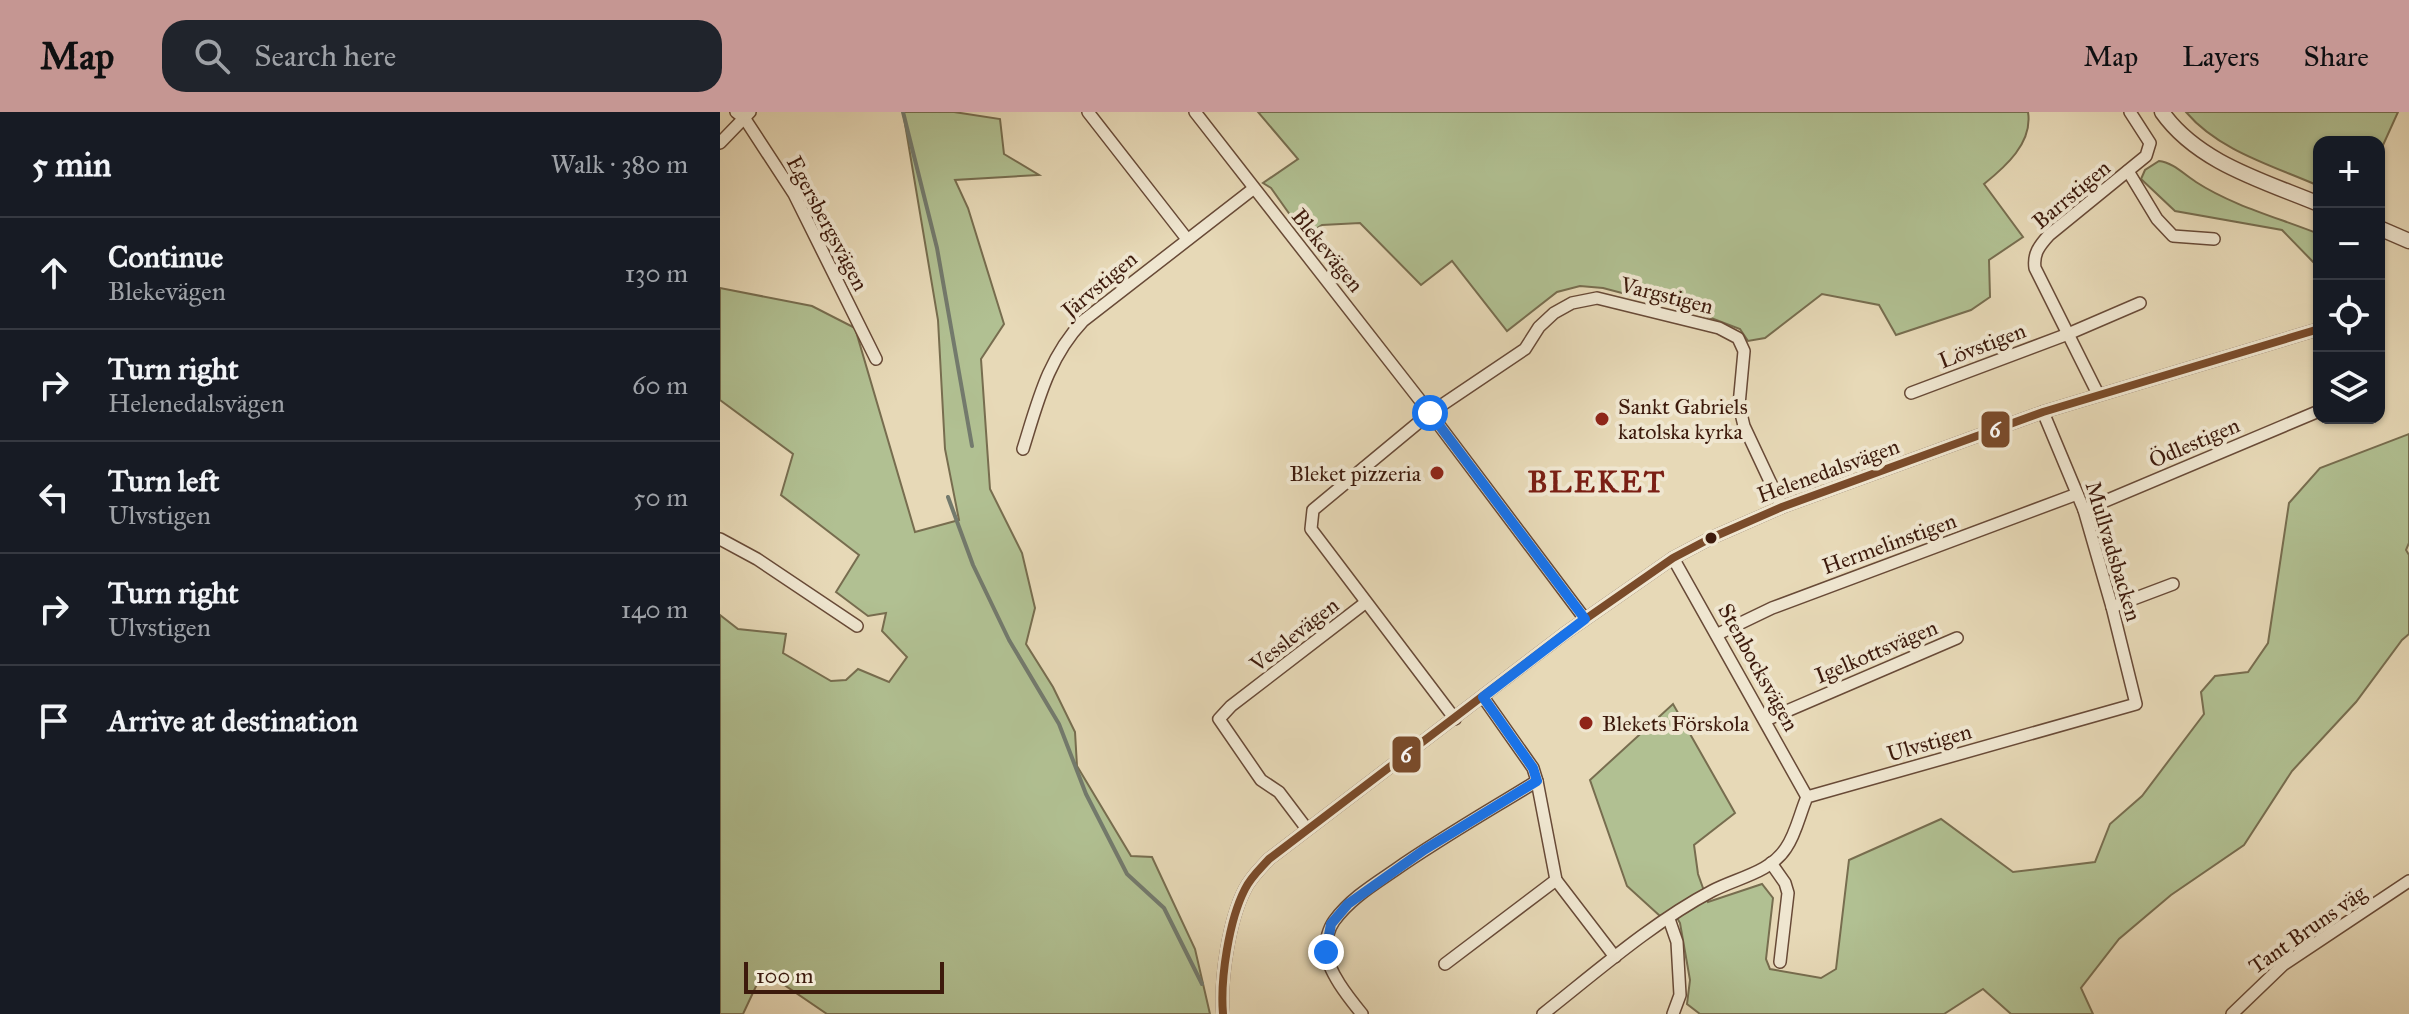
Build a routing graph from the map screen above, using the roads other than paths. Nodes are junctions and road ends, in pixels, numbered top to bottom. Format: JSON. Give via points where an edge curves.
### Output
{"nodes":[{"id":1,"x":1088,"y":112,"type":"edge"},
{"id":2,"x":1195,"y":112,"type":"edge"},
{"id":3,"x":2130,"y":112,"type":"edge"},
{"id":4,"x":2162,"y":112,"type":"edge"},
{"id":5,"x":744,"y":114,"type":"edge"},
{"id":6,"x":720,"y":143,"type":"edge"},
{"id":7,"x":2128,"y":171,"type":"junction"},
{"id":8,"x":1253,"y":189,"type":"junction"},
{"id":9,"x":2313,"y":201,"type":"edge"},
{"id":10,"x":2385,"y":231,"type":"edge"},
{"id":11,"x":1187,"y":239,"type":"junction"},
{"id":12,"x":2214,"y":239,"type":"dead end"},
{"id":13,"x":2409,"y":241,"type":"edge"},
{"id":14,"x":2140,"y":303,"type":"dead end"},
{"id":15,"x":2313,"y":331,"type":"edge"},
{"id":16,"x":2068,"y":334,"type":"junction"},
{"id":17,"x":876,"y":359,"type":"dead end"},
{"id":18,"x":1911,"y":393,"type":"dead end"},
{"id":19,"x":2098,"y":394,"type":"junction"},
{"id":20,"x":2043,"y":412,"type":"junction"},
{"id":21,"x":1430,"y":413,"type":"junction"},
{"id":22,"x":2313,"y":414,"type":"edge"},
{"id":23,"x":1023,"y":449,"type":"dead end"},
{"id":24,"x":2077,"y":494,"type":"junction"},
{"id":25,"x":1782,"y":507,"type":"junction"},
{"id":26,"x":2084,"y":510,"type":"junction"},
{"id":27,"x":720,"y":539,"type":"edge"},
{"id":28,"x":1673,"y":558,"type":"junction"},
{"id":29,"x":2173,"y":584,"type":"dead end"},
{"id":30,"x":1365,"y":603,"type":"junction"},
{"id":31,"x":2112,"y":607,"type":"junction"},
{"id":32,"x":1585,"y":619,"type":"junction"},
{"id":33,"x":857,"y":626,"type":"dead end"},
{"id":34,"x":1718,"y":634,"type":"junction"},
{"id":35,"x":1957,"y":638,"type":"dead end"},
{"id":36,"x":1483,"y":697,"type":"junction"},
{"id":37,"x":2136,"y":704,"type":"joint"},
{"id":38,"x":1455,"y":719,"type":"junction"},
{"id":39,"x":1766,"y":720,"type":"junction"},
{"id":40,"x":1537,"y":781,"type":"junction"},
{"id":41,"x":1807,"y":797,"type":"junction"},
{"id":42,"x":1307,"y":829,"type":"junction"},
{"id":43,"x":1771,"y":863,"type":"junction"},
{"id":44,"x":1556,"y":880,"type":"junction"},
{"id":45,"x":2409,"y":881,"type":"edge"},
{"id":46,"x":1669,"y":919,"type":"junction"},
{"id":47,"x":1615,"y":957,"type":"junction"},
{"id":48,"x":1780,"y":962,"type":"dead end"},
{"id":49,"x":1445,"y":964,"type":"dead end"},
{"id":50,"x":1223,"y":1014,"type":"edge"},
{"id":51,"x":1362,"y":1014,"type":"edge"},
{"id":52,"x":1543,"y":1014,"type":"edge"},
{"id":53,"x":1673,"y":1014,"type":"edge"},
{"id":54,"x":2232,"y":1014,"type":"edge"}],
"edges":[{"from":1,"to":11,"type":"street"},
{"from":2,"to":8,"type":"street","name":"Blekevägen"},
{"from":3,"to":7,"type":"street","name":"Barrstigen","via":[[2150,143],[2146,156]]},
{"from":4,"to":9,"type":"street","via":[[2221,163]]},
{"from":5,"to":6,"type":"street"},
{"from":5,"to":17,"type":"street","name":"Egersbergsvägen","via":[[794,194]]},
{"from":7,"to":12,"type":"street","name":"Barrstigen","via":[[2173,236]]},
{"from":7,"to":16,"type":"street","name":"Barrstigen","via":[[2038,248],[2035,268]]},
{"from":8,"to":11,"type":"street","name":"Järvstigen"},
{"from":8,"to":21,"type":"street","name":"Blekevägen"},
{"from":10,"to":13,"type":"street"},
{"from":11,"to":23,"type":"street","name":"Järvstigen","via":[[1083,321],[1060,348],[1044,380]]},
{"from":14,"to":16,"type":"street"},
{"from":15,"to":19,"type":"street","name":"Helenedalsvägen"},
{"from":16,"to":18,"type":"street","name":"Lövstigen"},
{"from":16,"to":19,"type":"street","name":"Barrstigen"},
{"from":19,"to":20,"type":"street","name":"Helenedalsvägen"},
{"from":20,"to":24,"type":"street","name":"Mullvadsbacken"},
{"from":20,"to":25,"type":"street","name":"Helenedalsvägen"},
{"from":21,"to":25,"type":"street","name":"Vargstigen","via":[[1525,349],[1539,327],[1572,303],[1597,298],[1719,328],[1738,338],[1744,351],[1739,405],[1744,426]]},
{"from":21,"to":30,"type":"street","name":"Vesslevägen","via":[[1313,510],[1311,529]]},
{"from":21,"to":32,"type":"street","name":"Blekevägen"},
{"from":22,"to":26,"type":"street","name":"Ödlestigen"},
{"from":24,"to":26,"type":"street","name":"Mullvadsbacken"},
{"from":24,"to":34,"type":"street","name":"Hermelinstigen","via":[[1772,608]]},
{"from":25,"to":28,"type":"street","name":"Helenedalsvägen"},
{"from":26,"to":31,"type":"street","name":"Mullvadsbacken"},
{"from":27,"to":33,"type":"street"},
{"from":28,"to":32,"type":"street","name":"Helenedalsvägen"},
{"from":28,"to":34,"type":"street","name":"Stenbocksvägen"},
{"from":29,"to":31,"type":"street"},
{"from":30,"to":38,"type":"street","name":"Vesslevägen"},
{"from":30,"to":42,"type":"street","name":"Vesslevägen","via":[[1219,719],[1261,780],[1279,792]]},
{"from":31,"to":37,"type":"street","name":"Mullvadsbacken"},
{"from":32,"to":36,"type":"street","name":"Helenedalsvägen"},
{"from":34,"to":39,"type":"street","name":"Stenbocksvägen"},
{"from":35,"to":39,"type":"street","name":"Igelkottsvägen"},
{"from":36,"to":38,"type":"street","name":"Helenedalsvägen"},
{"from":36,"to":40,"type":"street"},
{"from":37,"to":41,"type":"street","name":"Ulvstigen"},
{"from":38,"to":42,"type":"street","name":"Helenedalsvägen"},
{"from":39,"to":41,"type":"street","name":"Stenbocksvägen"},
{"from":40,"to":44,"type":"street"},
{"from":40,"to":51,"type":"street","via":[[1369,887],[1331,924],[1327,956],[1341,988]]},
{"from":41,"to":43,"type":"street","via":[[1786,849]]},
{"from":42,"to":50,"type":"street","name":"Helenedalsvägen","via":[[1269,859],[1244,890],[1221,981]]},
{"from":43,"to":46,"type":"street","via":[[1713,890]]},
{"from":43,"to":48,"type":"street","via":[[1788,893]]},
{"from":44,"to":47,"type":"street"},
{"from":44,"to":49,"type":"street"},
{"from":45,"to":54,"type":"street","name":"Tant Bruns väg","via":[[2283,965]]},
{"from":46,"to":47,"type":"street"},
{"from":46,"to":53,"type":"street","via":[[1677,942],[1680,995]]},
{"from":47,"to":52,"type":"street"}]}
